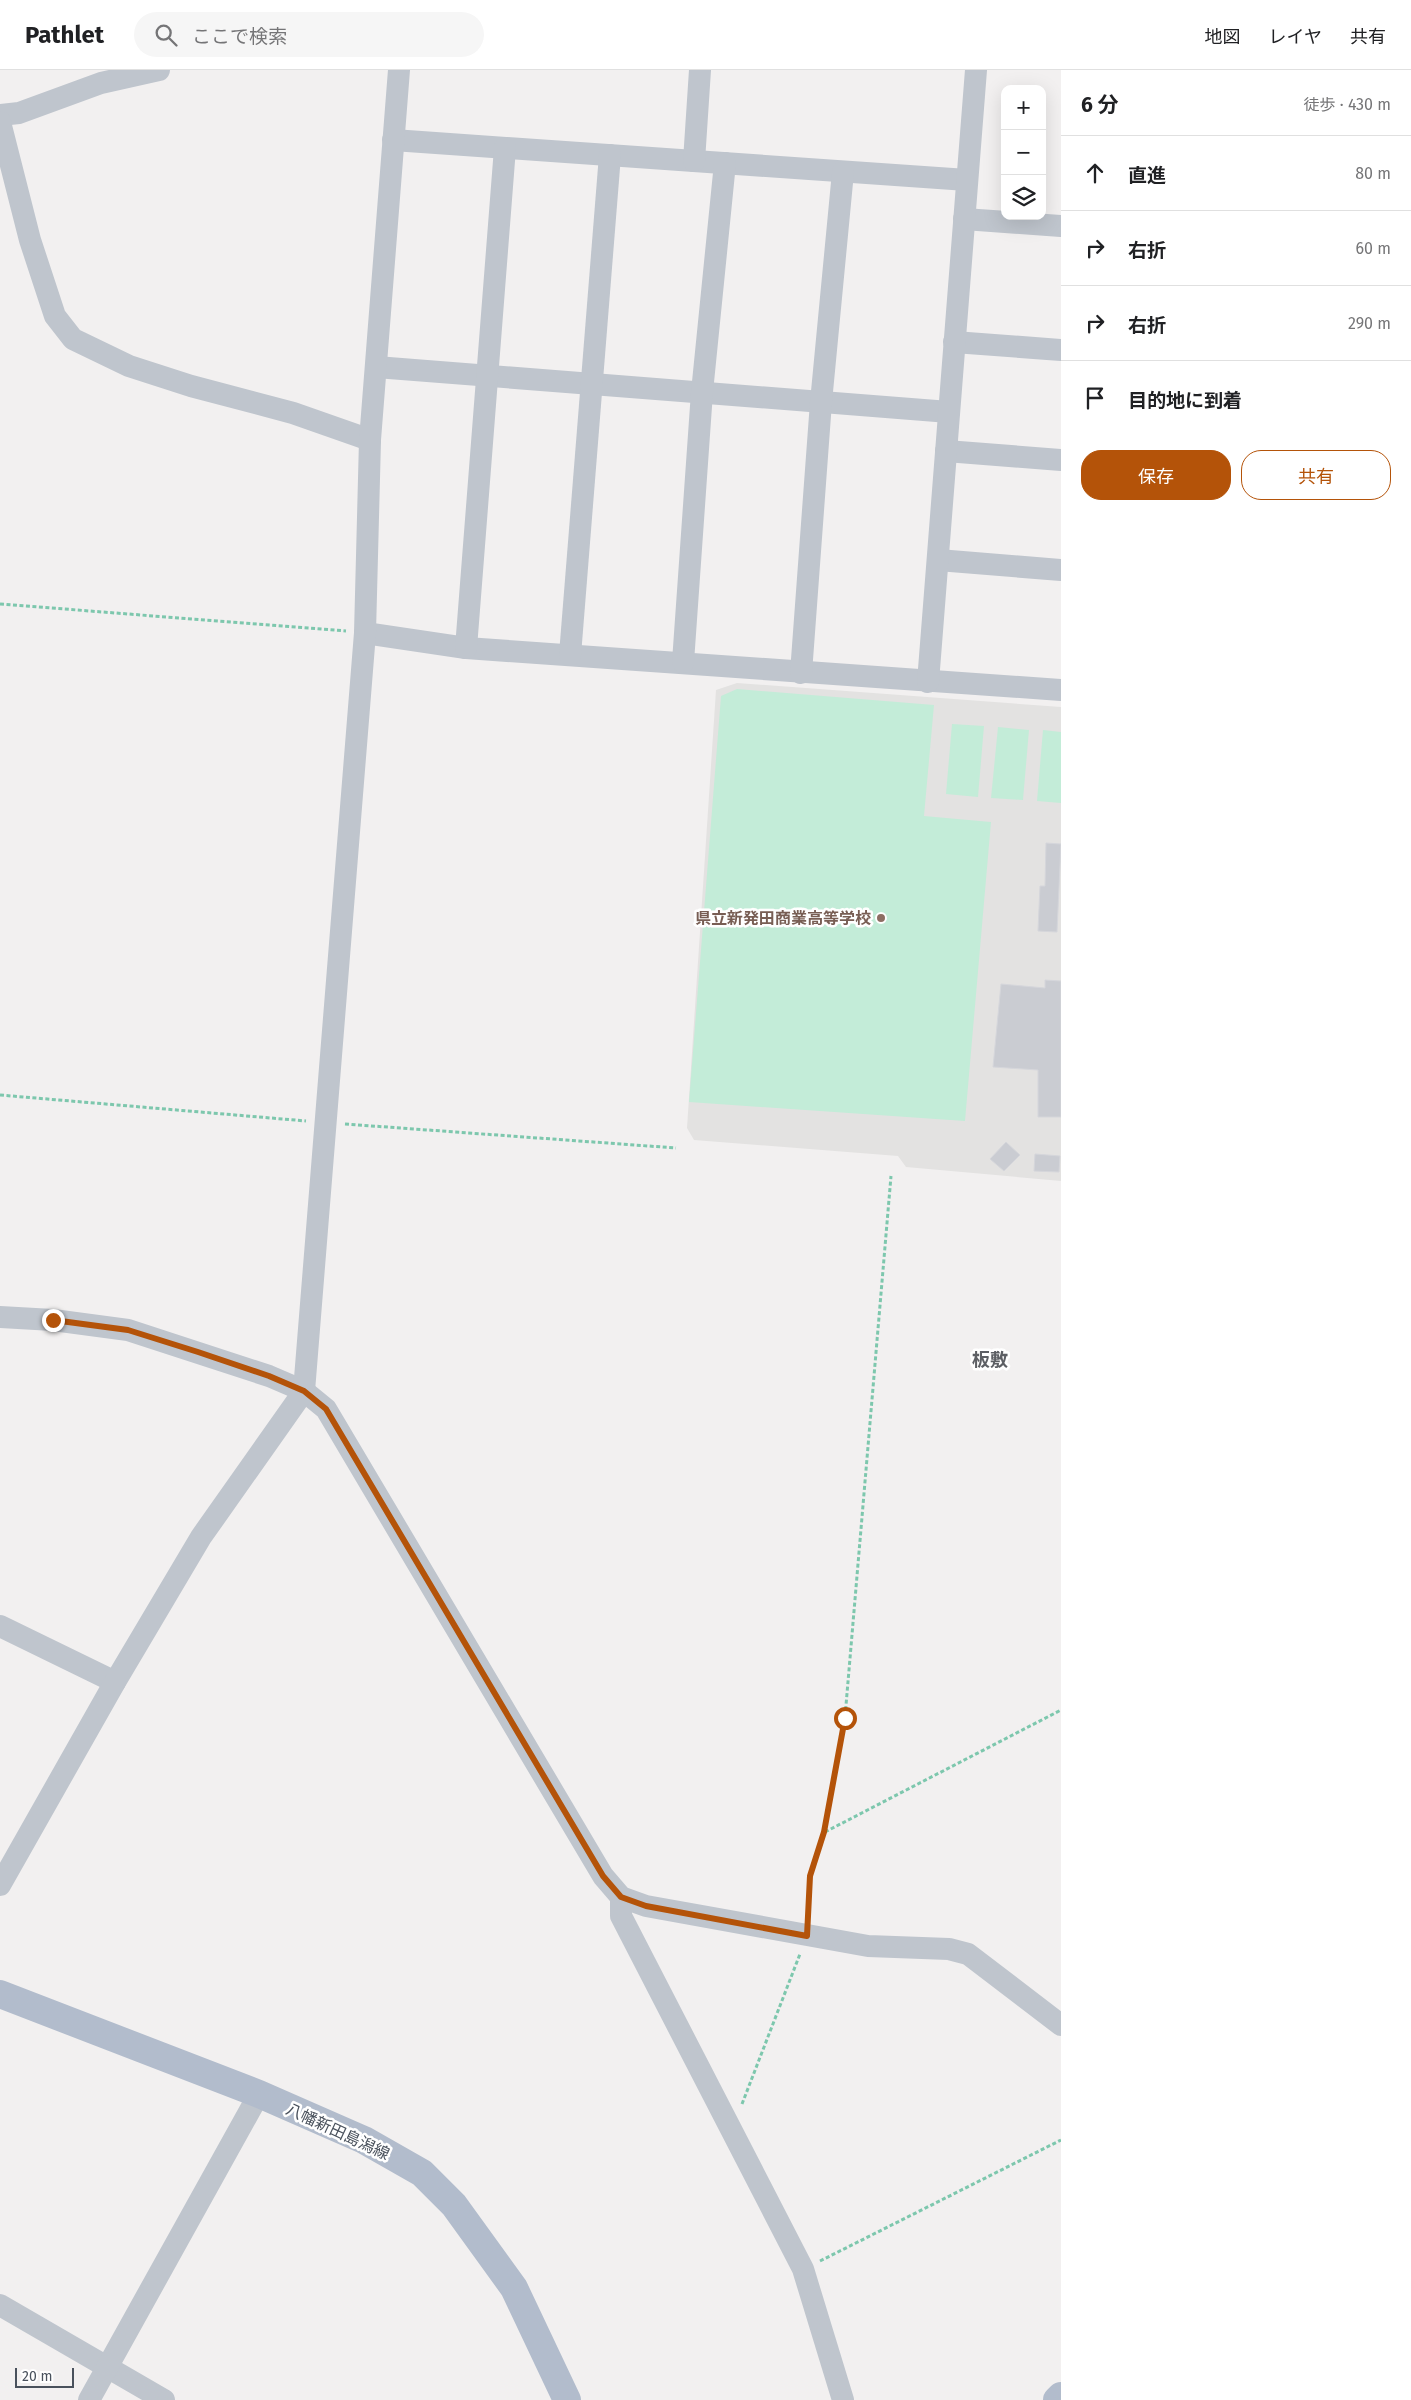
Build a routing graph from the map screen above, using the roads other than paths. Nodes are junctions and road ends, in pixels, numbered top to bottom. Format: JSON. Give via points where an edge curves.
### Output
{"nodes":[{"id":1,"x":159,"y":70,"type":"edge"},
{"id":2,"x":399,"y":70,"type":"edge"},
{"id":3,"x":700,"y":70,"type":"edge"},
{"id":4,"x":976,"y":70,"type":"edge"},
{"id":5,"x":0,"y":115,"type":"edge"},
{"id":6,"x":0,"y":122,"type":"edge"},
{"id":7,"x":393,"y":140,"type":"junction"},
{"id":8,"x":505,"y":148,"type":"junction"},
{"id":9,"x":610,"y":155,"type":"junction"},
{"id":10,"x":694,"y":161,"type":"junction"},
{"id":11,"x":725,"y":163,"type":"junction"},
{"id":12,"x":843,"y":172,"type":"junction"},
{"id":13,"x":967,"y":180,"type":"junction"},
{"id":14,"x":964,"y":219,"type":"junction"},
{"id":15,"x":1061,"y":226,"type":"edge"},
{"id":16,"x":954,"y":342,"type":"junction"},
{"id":17,"x":1061,"y":350,"type":"edge"},
{"id":18,"x":376,"y":367,"type":"junction"},
{"id":19,"x":486,"y":376,"type":"junction"},
{"id":20,"x":591,"y":384,"type":"junction"},
{"id":21,"x":702,"y":392,"type":"junction"},
{"id":22,"x":821,"y":402,"type":"junction"},
{"id":23,"x":949,"y":412,"type":"junction"},
{"id":24,"x":370,"y":440,"type":"junction"},
{"id":25,"x":946,"y":452,"type":"junction"},
{"id":26,"x":1061,"y":460,"type":"edge"},
{"id":27,"x":938,"y":560,"type":"junction"},
{"id":28,"x":1061,"y":570,"type":"edge"},
{"id":29,"x":365,"y":633,"type":"junction"},
{"id":30,"x":466,"y":648,"type":"junction"},
{"id":31,"x":570,"y":655,"type":"junction"},
{"id":32,"x":682,"y":662,"type":"junction"},
{"id":33,"x":801,"y":673,"type":"junction"},
{"id":34,"x":928,"y":682,"type":"junction"},
{"id":35,"x":1061,"y":690,"type":"edge"},
{"id":36,"x":0,"y":1316,"type":"edge"},
{"id":37,"x":304,"y":1391,"type":"junction"},
{"id":38,"x":0,"y":1626,"type":"edge"},
{"id":39,"x":115,"y":1682,"type":"junction"},
{"id":40,"x":0,"y":1885,"type":"edge"},
{"id":41,"x":621,"y":1897,"type":"junction"},
{"id":42,"x":0,"y":1994,"type":"edge"},
{"id":43,"x":1061,"y":2025,"type":"edge"},
{"id":44,"x":259,"y":2094,"type":"junction"},
{"id":45,"x":0,"y":2305,"type":"edge"},
{"id":46,"x":108,"y":2367,"type":"junction"},
{"id":47,"x":1061,"y":2396,"type":"edge"},
{"id":48,"x":89,"y":2400,"type":"edge"},
{"id":49,"x":164,"y":2400,"type":"edge"},
{"id":50,"x":567,"y":2400,"type":"edge"},
{"id":51,"x":842,"y":2400,"type":"edge"},
{"id":52,"x":1057,"y":2400,"type":"edge"}],
"edges":[{"from":1,"to":5,"type":"street","via":[[100,83],[19,113]]},
{"from":2,"to":7,"type":"street"},
{"from":3,"to":10,"type":"street"},
{"from":4,"to":13,"type":"street"},
{"from":6,"to":24,"type":"street","via":[[30,240],[55,316],[72,338],[129,366],[293,413]]},
{"from":7,"to":8,"type":"street"},
{"from":7,"to":18,"type":"street"},
{"from":8,"to":9,"type":"street"},
{"from":8,"to":19,"type":"street"},
{"from":9,"to":10,"type":"street"},
{"from":9,"to":20,"type":"street"},
{"from":10,"to":11,"type":"street"},
{"from":11,"to":12,"type":"street"},
{"from":11,"to":21,"type":"street"},
{"from":12,"to":13,"type":"street"},
{"from":12,"to":22,"type":"street"},
{"from":13,"to":14,"type":"street"},
{"from":14,"to":15,"type":"street"},
{"from":14,"to":16,"type":"street"},
{"from":16,"to":17,"type":"street"},
{"from":16,"to":23,"type":"street"},
{"from":18,"to":19,"type":"street"},
{"from":18,"to":24,"type":"street"},
{"from":19,"to":20,"type":"street"},
{"from":19,"to":30,"type":"street"},
{"from":20,"to":21,"type":"street"},
{"from":20,"to":31,"type":"street"},
{"from":21,"to":22,"type":"street"},
{"from":21,"to":32,"type":"street"},
{"from":22,"to":23,"type":"street"},
{"from":22,"to":33,"type":"street"},
{"from":23,"to":25,"type":"street"},
{"from":24,"to":29,"type":"street"},
{"from":25,"to":26,"type":"street"},
{"from":25,"to":27,"type":"street"},
{"from":27,"to":28,"type":"street"},
{"from":27,"to":34,"type":"street"},
{"from":29,"to":30,"type":"street"},
{"from":29,"to":37,"type":"street"},
{"from":30,"to":31,"type":"street"},
{"from":31,"to":32,"type":"street"},
{"from":32,"to":33,"type":"street"},
{"from":33,"to":34,"type":"street"},
{"from":34,"to":35,"type":"street"},
{"from":36,"to":37,"type":"street","via":[[128,1330],[269,1376]]},
{"from":37,"to":39,"type":"street","via":[[201,1537]]},
{"from":37,"to":41,"type":"street","via":[[326,1409],[603,1876]]},
{"from":38,"to":39,"type":"street"},
{"from":39,"to":40,"type":"street"},
{"from":41,"to":43,"type":"street","via":[[646,1906],[807,1936],[868,1946],[949,1949],[968,1954]]},
{"from":41,"to":51,"type":"street","via":[[621,1916],[803,2269]]},
{"from":42,"to":44,"type":"main road","name":"八幡新田島潟線"},
{"from":44,"to":46,"type":"street"},
{"from":44,"to":50,"type":"main road","name":"八幡新田島潟線","via":[[364,2140],[422,2173],[454,2205],[514,2288]]},
{"from":45,"to":46,"type":"street"},
{"from":46,"to":48,"type":"street"},
{"from":46,"to":49,"type":"street"},
{"from":47,"to":52,"type":"main road"}]}
